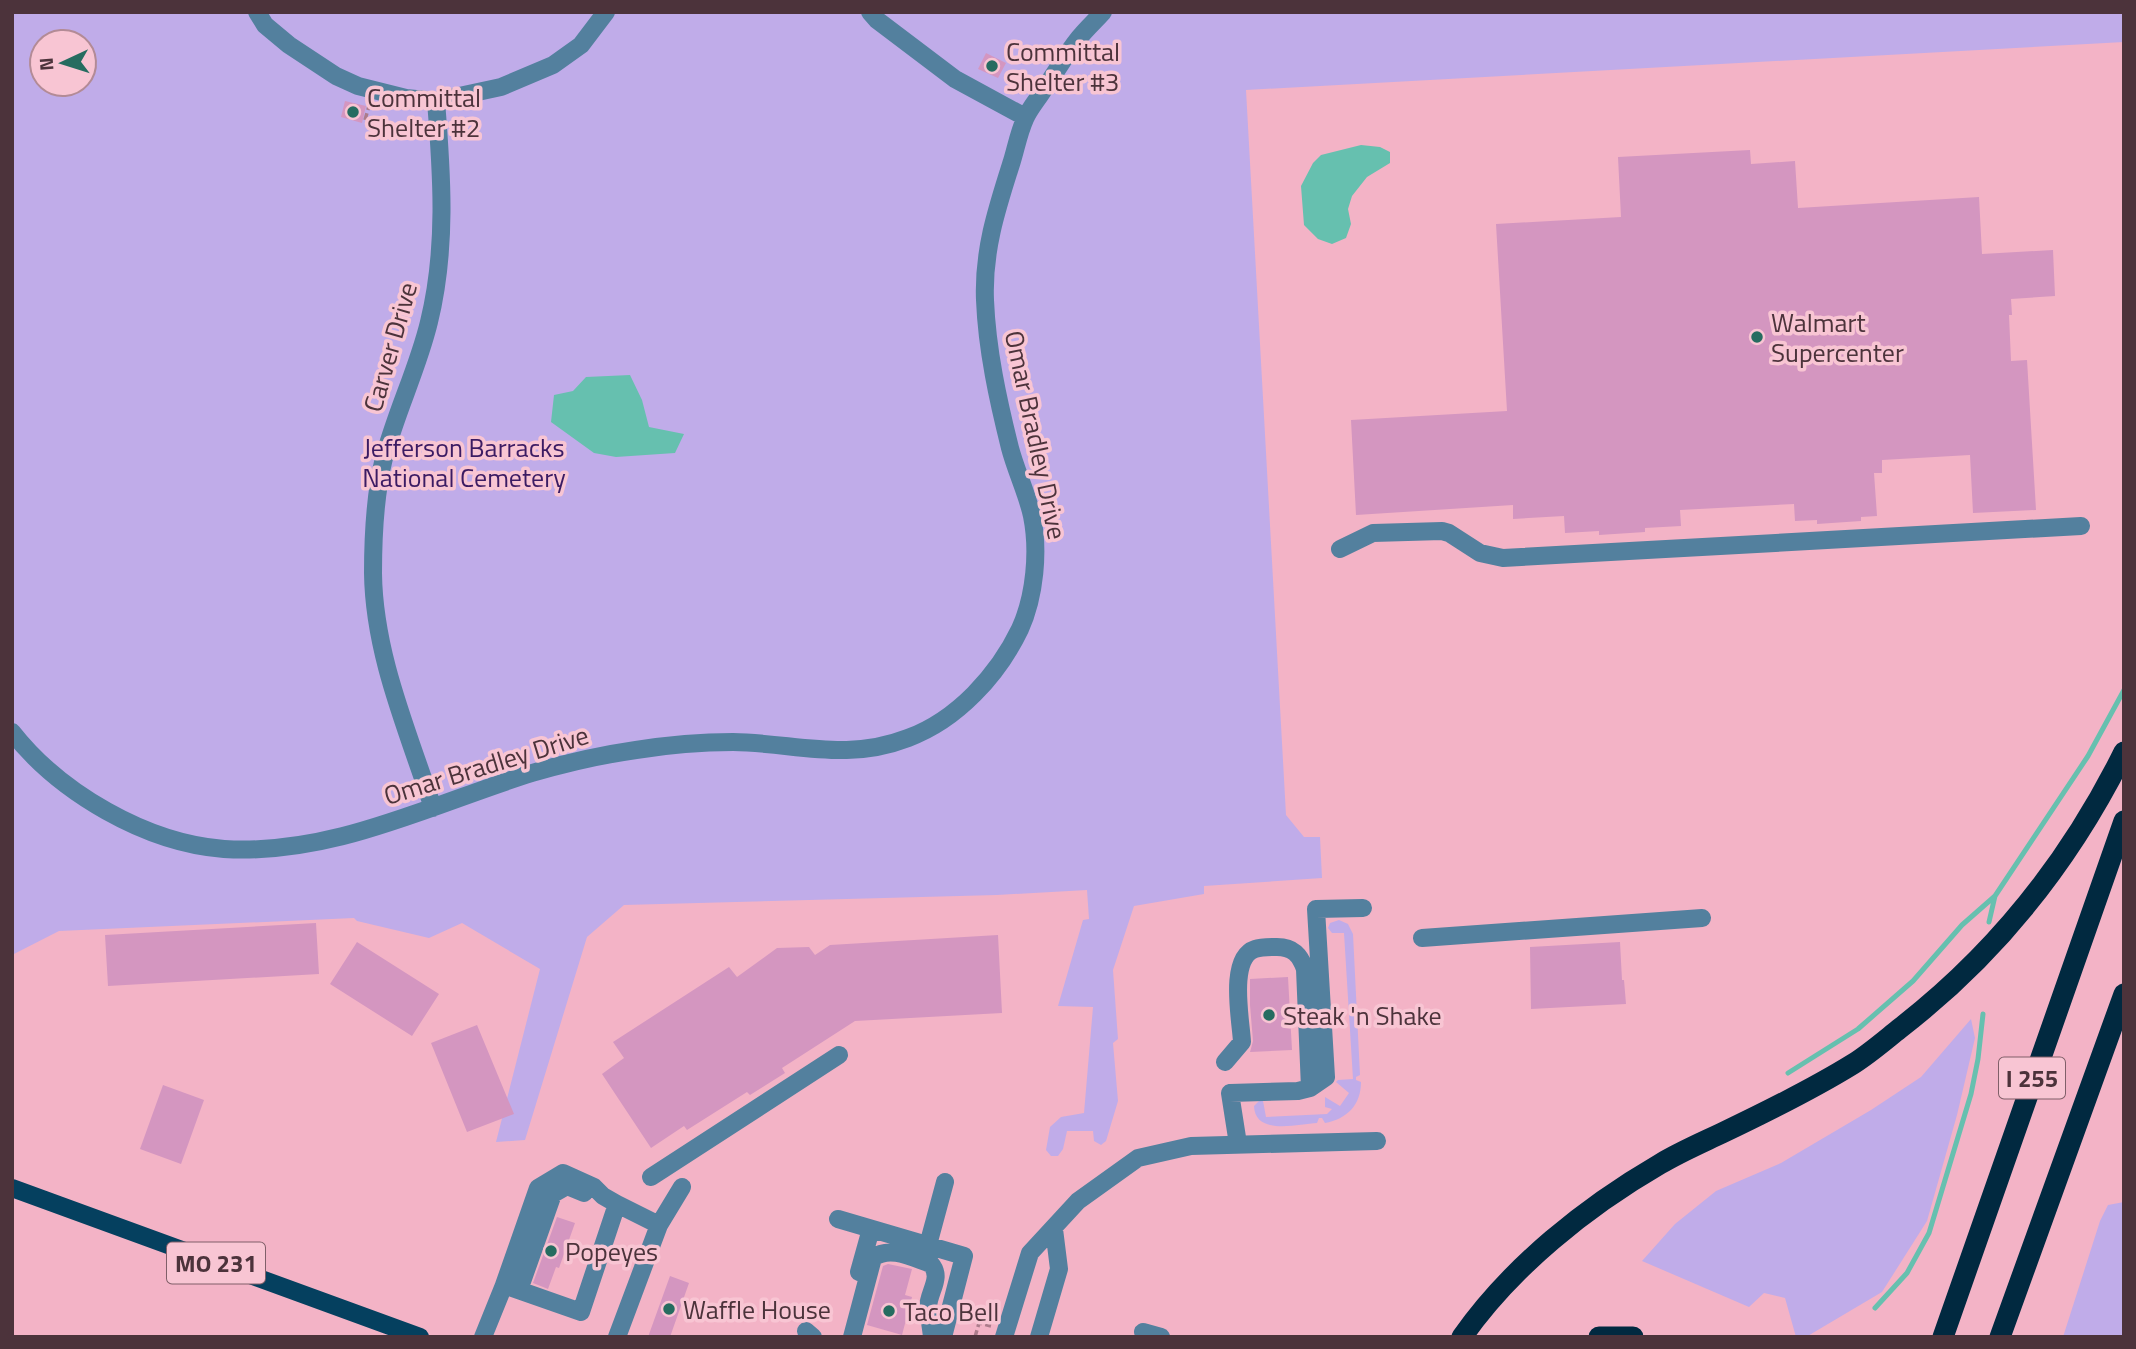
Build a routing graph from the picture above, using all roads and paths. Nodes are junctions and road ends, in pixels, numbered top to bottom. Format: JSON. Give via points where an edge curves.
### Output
{"nodes":[{"id":1,"x":257,"y":12,"type":"edge"},
{"id":2,"x":606,"y":12,"type":"edge"},
{"id":3,"x":870,"y":12,"type":"edge"},
{"id":4,"x":1103,"y":12,"type":"edge"},
{"id":5,"x":436,"y":101,"type":"junction"},
{"id":6,"x":1025,"y":117,"type":"junction"},
{"id":7,"x":2081,"y":526,"type":"dead end"},
{"id":8,"x":1340,"y":549,"type":"dead end"},
{"id":9,"x":12,"y":732,"type":"edge"},
{"id":10,"x":2124,"y":752,"type":"edge"},
{"id":11,"x":433,"y":808,"type":"junction"},
{"id":12,"x":2124,"y":821,"type":"edge"},
{"id":13,"x":1363,"y":908,"type":"dead end"},
{"id":14,"x":1702,"y":918,"type":"dead end"},
{"id":15,"x":1422,"y":938,"type":"dead end"},
{"id":16,"x":2124,"y":994,"type":"edge"},
{"id":17,"x":839,"y":1055,"type":"dead end"},
{"id":18,"x":1225,"y":1062,"type":"dead end"},
{"id":19,"x":1310,"y":1088,"type":"junction"},
{"id":20,"x":1377,"y":1141,"type":"dead end"},
{"id":21,"x":1238,"y":1144,"type":"junction"},
{"id":22,"x":651,"y":1177,"type":"dead end"},
{"id":23,"x":945,"y":1182,"type":"dead end"},
{"id":24,"x":12,"y":1188,"type":"edge"},
{"id":25,"x":682,"y":1188,"type":"dead end"},
{"id":26,"x":610,"y":1200,"type":"junction"},
{"id":27,"x":838,"y":1219,"type":"dead end"},
{"id":28,"x":659,"y":1225,"type":"junction"},
{"id":29,"x":871,"y":1228,"type":"junction"},
{"id":30,"x":1054,"y":1229,"type":"junction"},
{"id":31,"x":928,"y":1245,"type":"junction"},
{"id":32,"x":512,"y":1287,"type":"junction"},
{"id":33,"x":1143,"y":1332,"type":"dead end"},
{"id":34,"x":421,"y":1337,"type":"edge"},
{"id":35,"x":483,"y":1337,"type":"edge"},
{"id":36,"x":617,"y":1337,"type":"edge"},
{"id":37,"x":841,"y":1337,"type":"edge"},
{"id":38,"x":852,"y":1337,"type":"edge"},
{"id":39,"x":932,"y":1337,"type":"edge"},
{"id":40,"x":943,"y":1337,"type":"edge"},
{"id":41,"x":1004,"y":1337,"type":"edge"},
{"id":42,"x":1039,"y":1337,"type":"edge"},
{"id":43,"x":1161,"y":1337,"type":"edge"},
{"id":44,"x":1462,"y":1337,"type":"edge"},
{"id":45,"x":1599,"y":1337,"type":"edge"},
{"id":46,"x":1633,"y":1337,"type":"edge"},
{"id":47,"x":1943,"y":1337,"type":"edge"},
{"id":48,"x":2000,"y":1337,"type":"edge"}],
"edges":[{"from":1,"to":5,"type":"street","via":[[289,45],[336,76],[406,98]]},
{"from":2,"to":5,"type":"street","via":[[581,45],[553,65],[501,87]]},
{"from":3,"to":6,"type":"street","via":[[955,79]]},
{"from":4,"to":6,"type":"street","name":"Omar Bradley Drive","via":[[1079,38]]},
{"from":5,"to":11,"type":"street","name":"Carver Drive","via":[[442,221],[436,285],[429,324],[384,459],[373,575],[381,648]]},
{"from":6,"to":11,"type":"street","name":"Omar Bradley Drive","via":[[990,232],[984,297],[990,358],[1031,514],[1034,567],[1022,624],[989,679],[929,729],[883,746],[838,752],[733,742],[638,749],[533,773]]},
{"from":7,"to":8,"type":"street","via":[[1503,558],[1480,553],[1442,531],[1373,533]]},
{"from":9,"to":11,"type":"street","name":"Omar Bradley Drive","via":[[44,767],[85,800],[142,828],[219,848],[260,850],[304,844]]},
{"from":10,"to":44,"type":"highway","via":[[2074,841],[2039,890],[1933,1004],[1854,1063],[1662,1163],[1597,1206],[1502,1289]]},
{"from":12,"to":47,"type":"highway","number":"I 255"},
{"from":13,"to":19,"type":"street","via":[[1316,909],[1326,1077]]},
{"from":14,"to":15,"type":"street"},
{"from":16,"to":48,"type":"highway","number":"I 255"},
{"from":17,"to":22,"type":"street"},
{"from":18,"to":19,"type":"street","via":[[1242,1042],[1238,985],[1247,954],[1255,949],[1291,950],[1300,956],[1305,969]]},
{"from":19,"to":21,"type":"street","via":[[1230,1093]]},
{"from":20,"to":21,"type":"street"},
{"from":21,"to":30,"type":"street","via":[[1191,1146],[1138,1158],[1078,1201]]},
{"from":23,"to":31,"type":"street"},
{"from":24,"to":34,"type":"main road","number":"MO 231"},
{"from":25,"to":28,"type":"street"},
{"from":26,"to":28,"type":"street"},
{"from":26,"to":32,"type":"street","via":[[563,1173],[538,1188]]},
{"from":26,"to":32,"type":"street","via":[[581,1312]]},
{"from":27,"to":29,"type":"street"},
{"from":28,"to":36,"type":"street"},
{"from":29,"to":31,"type":"street"},
{"from":29,"to":37,"type":"street"},
{"from":30,"to":41,"type":"street","via":[[1030,1253]]},
{"from":30,"to":42,"type":"street","via":[[1059,1269]]},
{"from":31,"to":40,"type":"street","via":[[964,1256]]},
{"from":32,"to":35,"type":"street"},
{"from":33,"to":43,"type":"street"},
{"from":38,"to":39,"type":"street","via":[[873,1258],[888,1251],[936,1269],[928,1304]]},
{"from":45,"to":46,"type":"highway"}]}
